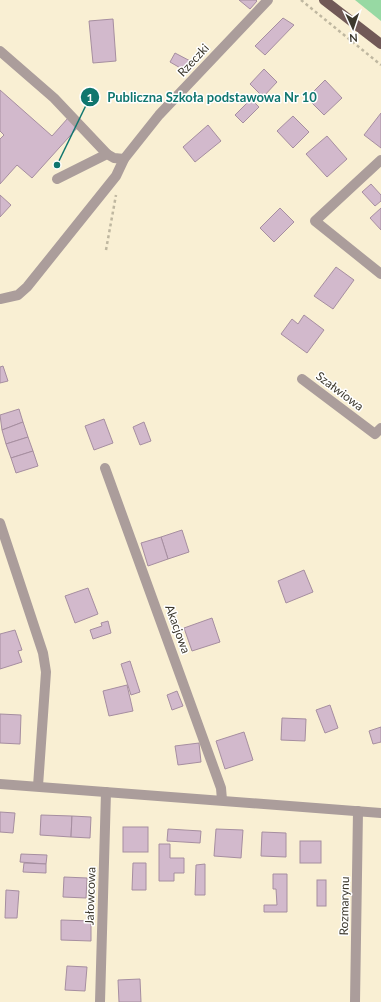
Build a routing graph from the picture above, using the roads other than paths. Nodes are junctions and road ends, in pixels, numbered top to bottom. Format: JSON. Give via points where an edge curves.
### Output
{"nodes":[{"id":1,"x":268,"y":0,"type":"edge"},
{"id":2,"x":324,"y":0,"type":"edge"},
{"id":3,"x":381,"y":44,"type":"edge"},
{"id":4,"x":0,"y":51,"type":"edge"},
{"id":5,"x":107,"y":154,"type":"junction"},
{"id":6,"x":124,"y":159,"type":"junction"},
{"id":7,"x":381,"y":160,"type":"edge"},
{"id":8,"x":57,"y":179,"type":"dead end"},
{"id":9,"x":381,"y":274,"type":"edge"},
{"id":10,"x":0,"y":299,"type":"edge"},
{"id":11,"x":302,"y":379,"type":"dead end"},
{"id":12,"x":381,"y":428,"type":"edge"},
{"id":13,"x":105,"y":468,"type":"dead end"},
{"id":14,"x":0,"y":523,"type":"edge"},
{"id":15,"x":0,"y":784,"type":"edge"},
{"id":16,"x":38,"y":786,"type":"junction"},
{"id":17,"x":106,"y":792,"type":"junction"},
{"id":18,"x":222,"y":800,"type":"junction"},
{"id":19,"x":358,"y":811,"type":"junction"},
{"id":20,"x":381,"y":813,"type":"edge"},
{"id":21,"x":100,"y":1002,"type":"edge"},
{"id":22,"x":355,"y":1002,"type":"edge"}],
"edges":[{"from":1,"to":6,"type":"street","name":"Rzeczki","via":[[159,115]]},
{"from":2,"to":3,"type":"main road"},
{"from":4,"to":5,"type":"street","via":[[54,98]]},
{"from":5,"to":6,"type":"street"},
{"from":5,"to":8,"type":"street"},
{"from":6,"to":10,"type":"street","name":"Rzeczki","via":[[116,176],[27,287],[18,295]]},
{"from":7,"to":9,"type":"street","via":[[315,221]]},
{"from":11,"to":12,"type":"street","name":"Szałwiowa","via":[[375,434]]},
{"from":13,"to":18,"type":"street","name":"Akacjowa","via":[[221,788]]},
{"from":14,"to":16,"type":"street","via":[[43,653],[46,672]]},
{"from":15,"to":16,"type":"street"},
{"from":16,"to":17,"type":"street"},
{"from":17,"to":18,"type":"street"},
{"from":17,"to":21,"type":"street","name":"Jałowcowa"},
{"from":18,"to":19,"type":"street"},
{"from":19,"to":20,"type":"street"},
{"from":19,"to":22,"type":"street","name":"Rozmarynu"}]}
